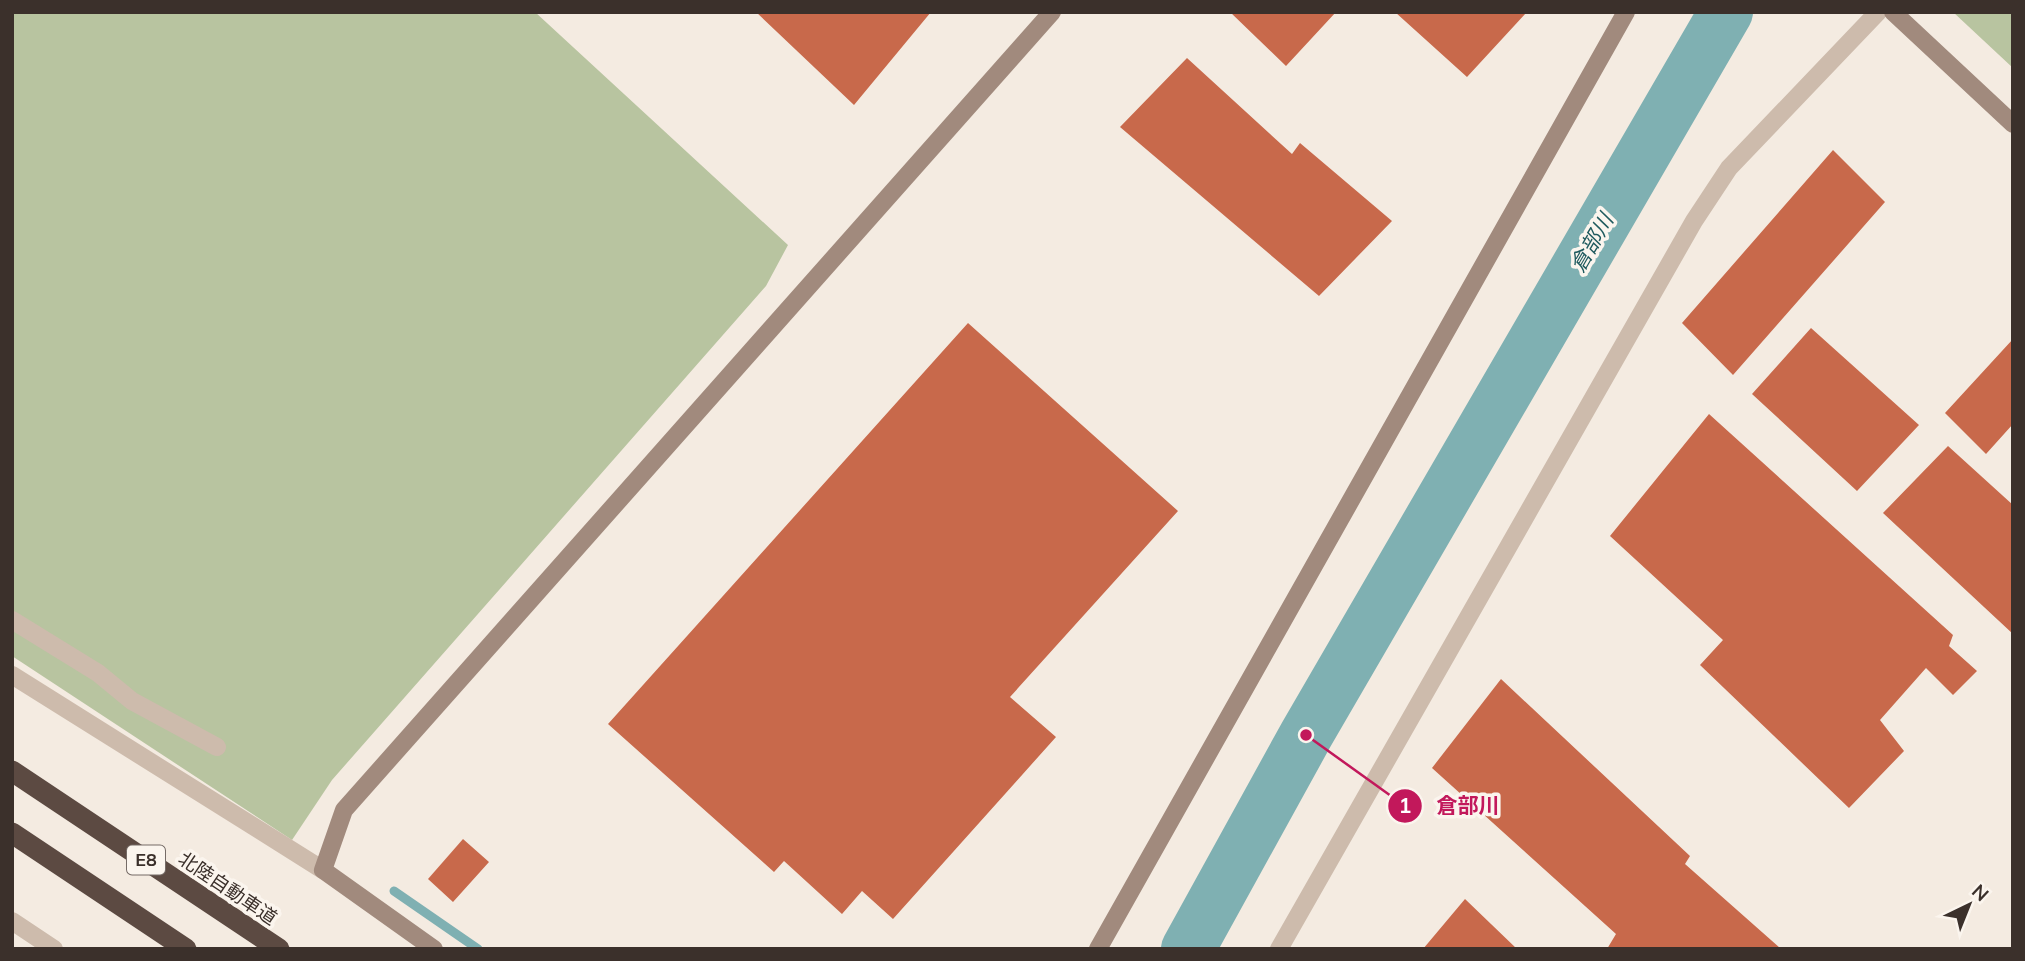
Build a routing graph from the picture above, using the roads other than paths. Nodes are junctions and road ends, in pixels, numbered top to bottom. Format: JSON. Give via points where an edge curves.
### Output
{"nodes":[{"id":1,"x":1052,"y":12,"type":"edge"},
{"id":2,"x":1626,"y":12,"type":"edge"},
{"id":3,"x":1878,"y":12,"type":"edge"},
{"id":4,"x":1893,"y":12,"type":"edge"},
{"id":5,"x":2013,"y":124,"type":"edge"},
{"id":6,"x":12,"y":620,"type":"edge"},
{"id":7,"x":15,"y":684,"type":"edge"},
{"id":8,"x":217,"y":747,"type":"dead end"},
{"id":9,"x":12,"y":771,"type":"edge"},
{"id":10,"x":12,"y":833,"type":"edge"},
{"id":11,"x":323,"y":870,"type":"junction"},
{"id":12,"x":12,"y":920,"type":"edge"},
{"id":13,"x":54,"y":949,"type":"edge"},
{"id":14,"x":186,"y":949,"type":"edge"},
{"id":15,"x":279,"y":949,"type":"edge"},
{"id":16,"x":434,"y":949,"type":"edge"},
{"id":17,"x":1098,"y":949,"type":"edge"},
{"id":18,"x":1279,"y":949,"type":"edge"}],
"edges":[{"from":1,"to":11,"type":"street","via":[[344,810]]},
{"from":2,"to":17,"type":"street"},
{"from":3,"to":18,"type":"street","via":[[1729,168],[1694,221]]},
{"from":4,"to":5,"type":"street"},
{"from":6,"to":8,"type":"street","via":[[98,673],[132,701]]},
{"from":7,"to":11,"type":"street"},
{"from":9,"to":15,"type":"highway","name":"北陸自動車道","number":"E8"},
{"from":10,"to":14,"type":"highway"},
{"from":11,"to":16,"type":"street"},
{"from":12,"to":13,"type":"street"}]}
